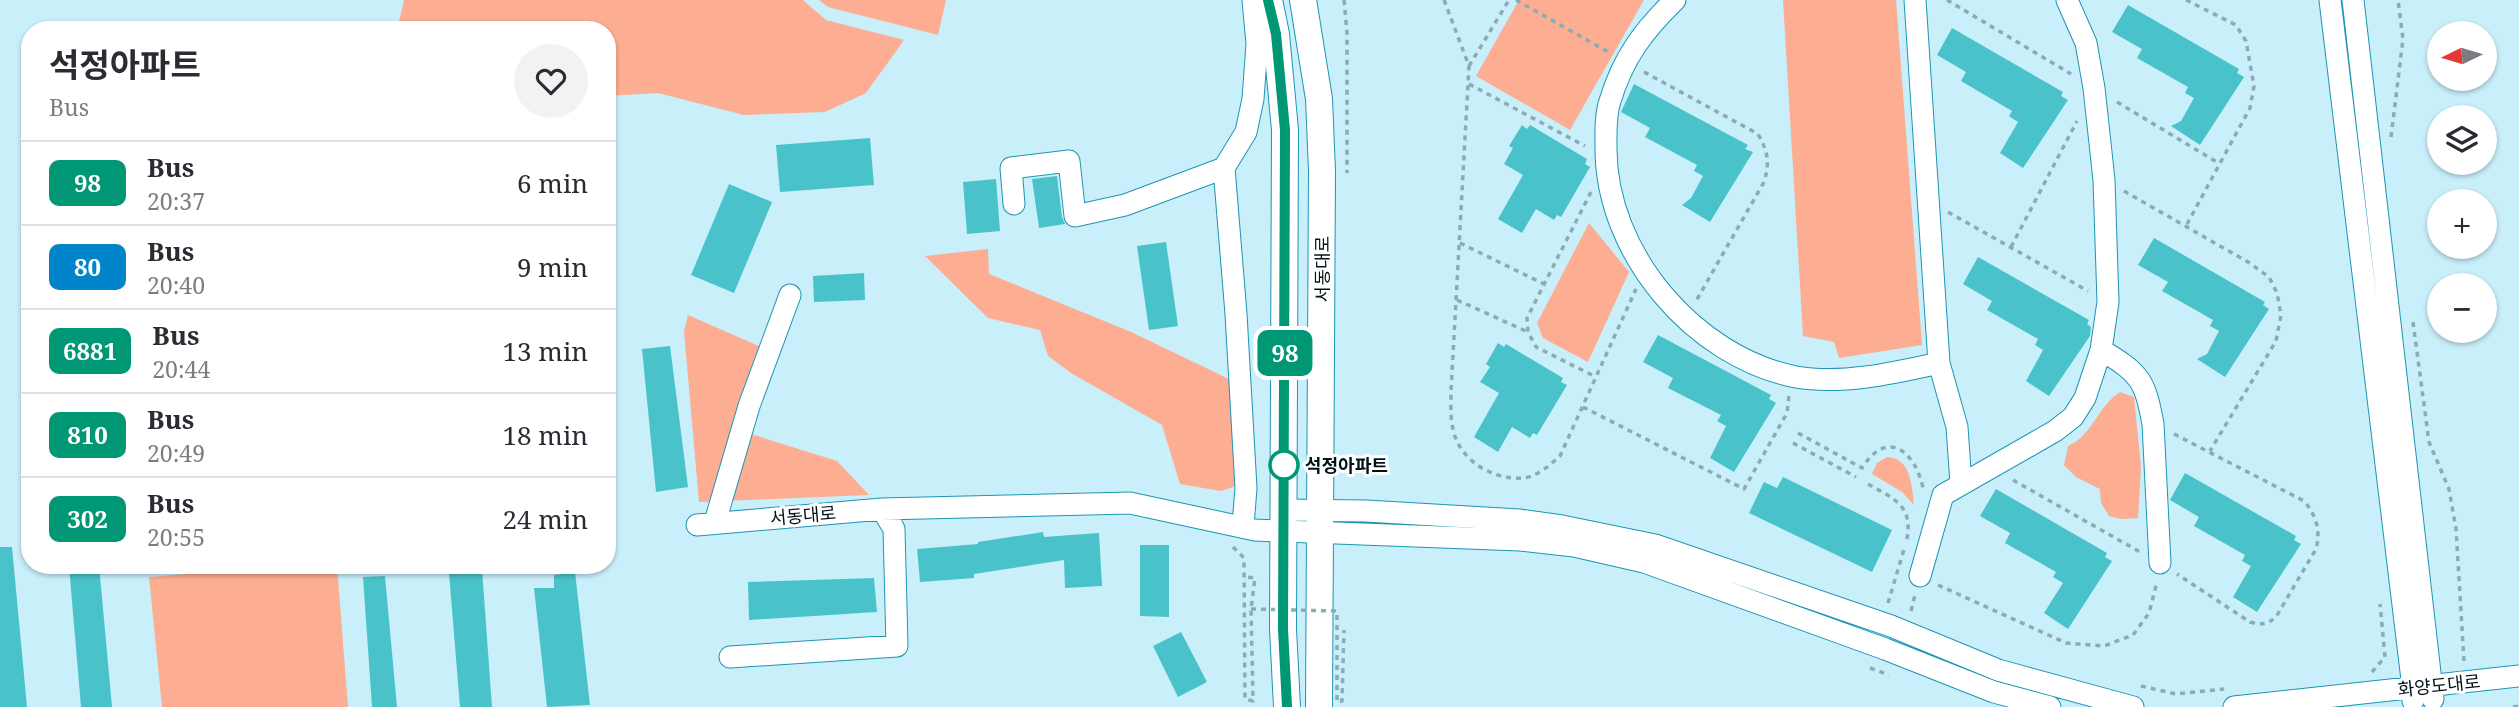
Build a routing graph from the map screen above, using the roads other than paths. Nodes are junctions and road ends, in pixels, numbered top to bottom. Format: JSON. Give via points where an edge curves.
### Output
{"nodes":[{"id":1,"x":1254,"y":0,"type":"edge"},
{"id":2,"x":1269,"y":0,"type":"edge"},
{"id":3,"x":1303,"y":0,"type":"edge"},
{"id":4,"x":1675,"y":0,"type":"edge"},
{"id":5,"x":1915,"y":0,"type":"edge"},
{"id":6,"x":2067,"y":0,"type":"edge"},
{"id":7,"x":2330,"y":0,"type":"edge"},
{"id":8,"x":2353,"y":0,"type":"edge"},
{"id":9,"x":1224,"y":168,"type":"junction"},
{"id":10,"x":1014,"y":204,"type":"dead end"},
{"id":11,"x":790,"y":295,"type":"dead end"},
{"id":12,"x":2101,"y":350,"type":"junction"},
{"id":13,"x":1939,"y":363,"type":"junction"},
{"id":14,"x":1961,"y":484,"type":"junction"},
{"id":15,"x":882,"y":509,"type":"junction"},
{"id":16,"x":1284,"y":520,"type":"junction"},
{"id":17,"x":1319,"y":520,"type":"junction"},
{"id":18,"x":1243,"y":526,"type":"junction"},
{"id":19,"x":2160,"y":563,"type":"road end"},
{"id":20,"x":1920,"y":576,"type":"road end"},
{"id":21,"x":730,"y":657,"type":"dead end"},
{"id":22,"x":2519,"y":676,"type":"edge"},
{"id":23,"x":2519,"y":690,"type":"edge"},
{"id":24,"x":2423,"y":693,"type":"junction"},
{"id":25,"x":2232,"y":698,"type":"edge"},
{"id":26,"x":1287,"y":707,"type":"edge"},
{"id":27,"x":1319,"y":707,"type":"edge"},
{"id":28,"x":2050,"y":707,"type":"edge"},
{"id":29,"x":2133,"y":707,"type":"edge"},
{"id":30,"x":2364,"y":707,"type":"edge"}],
"edges":[{"from":1,"to":9,"type":"street","via":[[1253,99],[1246,132]]},
{"from":2,"to":16,"type":"main road","name":"서동대로","via":[[1285,130]]},
{"from":3,"to":17,"type":"main road","name":"서동대로","via":[[1319,99],[1322,171]]},
{"from":4,"to":13,"type":"street","via":[[1636,42],[1609,104],[1609,186],[1623,235],[1644,272],[1695,327],[1765,368],[1832,379]]},
{"from":5,"to":13,"type":"street"},
{"from":6,"to":12,"type":"street","via":[[2086,43],[2104,180],[2108,302]]},
{"from":7,"to":24,"type":"street"},
{"from":8,"to":24,"type":"street"},
{"from":9,"to":10,"type":"street","via":[[1125,205],[1075,216],[1069,161],[1011,168]]},
{"from":9,"to":18,"type":"street","via":[[1246,488]]},
{"from":11,"to":15,"type":"street","name":"서동대로","via":[[706,524]]},
{"from":12,"to":14,"type":"street","via":[[2085,398],[2073,417]]},
{"from":12,"to":19,"type":"street","via":[[2135,372],[2144,386],[2153,424]]},
{"from":13,"to":14,"type":"street","via":[[1957,427]]},
{"from":14,"to":20,"type":"street","via":[[1942,495]]},
{"from":15,"to":18,"type":"street","name":"서동대로","via":[[1130,503]]},
{"from":15,"to":21,"type":"street","via":[[894,529],[897,646]]},
{"from":16,"to":17,"type":"street"},
{"from":16,"to":18,"type":"street","name":"서동대로","via":[[1255,530]]},
{"from":16,"to":26,"type":"main road","name":"서동대로"},
{"from":17,"to":27,"type":"main road","name":"서동대로"},
{"from":17,"to":28,"type":"street","via":[[1574,546],[1644,562],[1994,692]]},
{"from":17,"to":29,"type":"street","via":[[1519,520],[1655,545],[1889,616],[1998,670]]},
{"from":22,"to":24,"type":"street","name":"화양도대로"},
{"from":23,"to":24,"type":"street","name":"화양도대로"},
{"from":24,"to":25,"type":"street","name":"화양도대로"},
{"from":24,"to":30,"type":"street","name":"화양도대로"}]}
